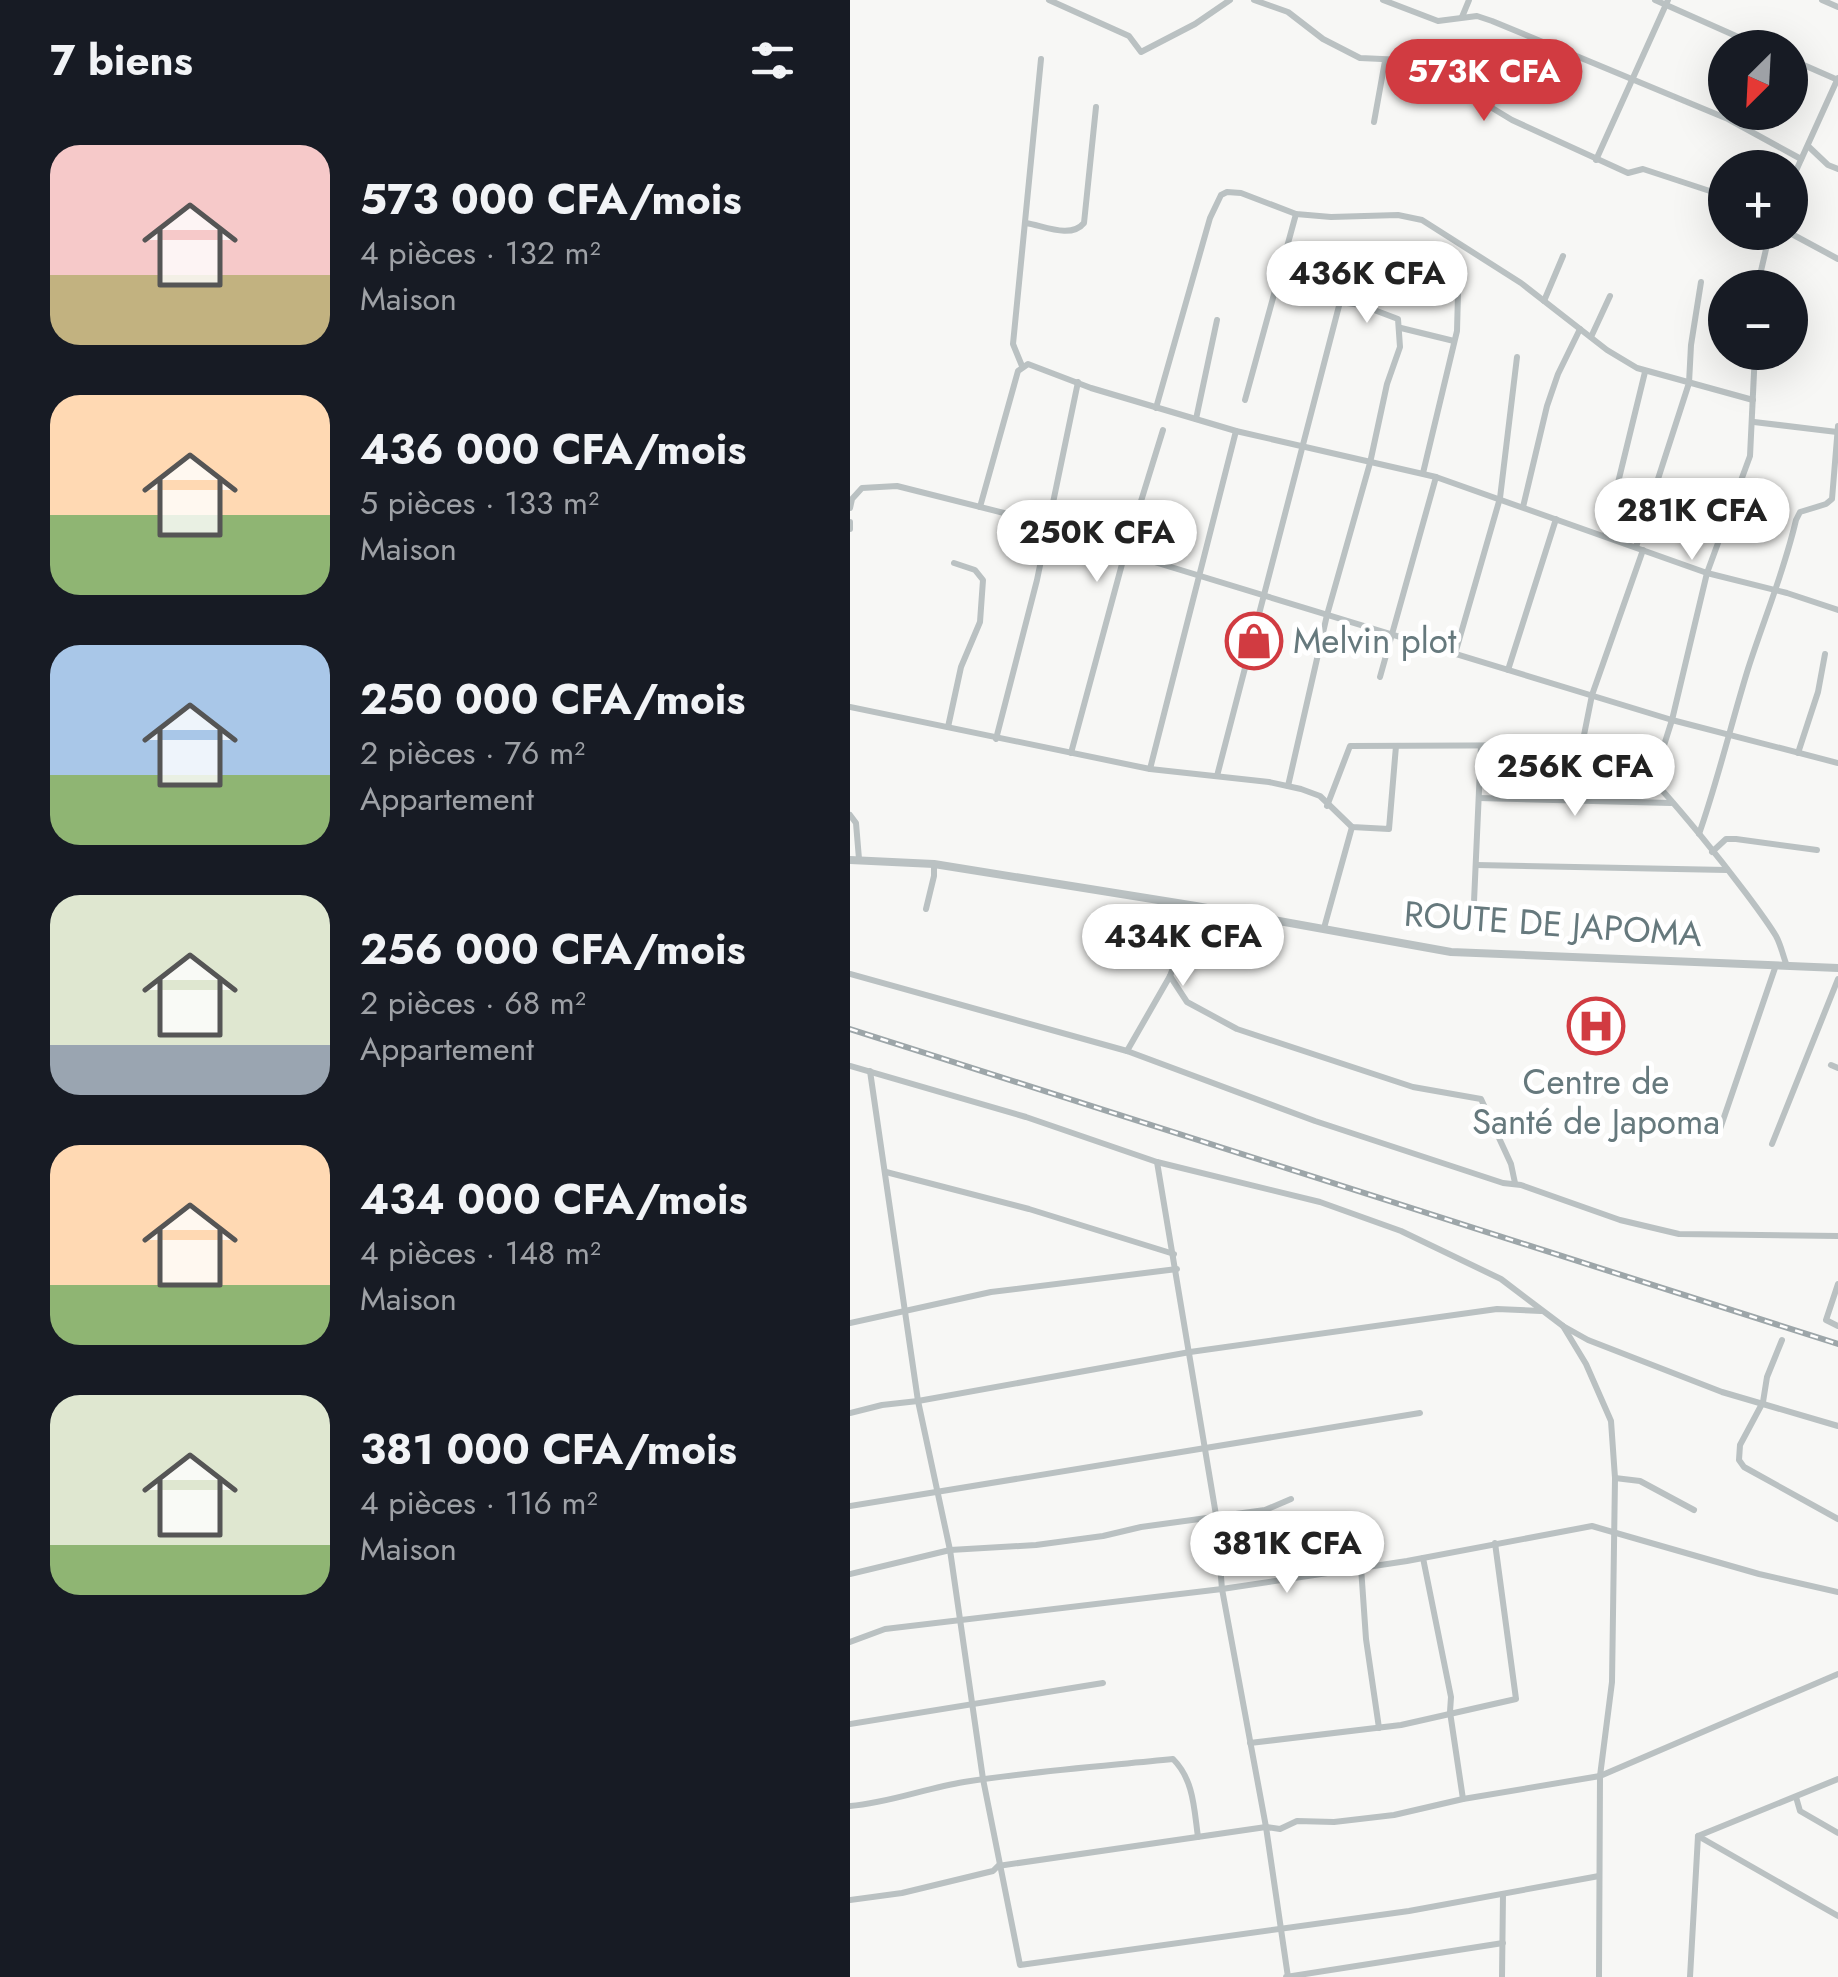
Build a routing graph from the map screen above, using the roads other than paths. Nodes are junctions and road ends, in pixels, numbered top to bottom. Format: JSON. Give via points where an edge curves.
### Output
{"nodes":[{"id":1,"x":1050,"y":0,"type":"edge"},
{"id":2,"x":1230,"y":0,"type":"edge"},
{"id":3,"x":1254,"y":0,"type":"edge"},
{"id":4,"x":1383,"y":0,"type":"edge"},
{"id":5,"x":1470,"y":0,"type":"edge"},
{"id":6,"x":1655,"y":0,"type":"edge"},
{"id":7,"x":1822,"y":0,"type":"edge"},
{"id":8,"x":1667,"y":2,"type":"edge"},
{"id":9,"x":1838,"y":7,"type":"edge"},
{"id":10,"x":1462,"y":17,"type":"junction"},
{"id":11,"x":1725,"y":30,"type":"edge"},
{"id":12,"x":1040,"y":60,"type":"dead end"},
{"id":13,"x":1384,"y":61,"type":"junction"},
{"id":14,"x":1808,"y":66,"type":"edge"},
{"id":15,"x":1632,"y":79,"type":"junction"},
{"id":16,"x":1838,"y":79,"type":"edge"},
{"id":17,"x":1096,"y":108,"type":"dead end"},
{"id":18,"x":1374,"y":122,"type":"dead end"},
{"id":19,"x":1807,"y":145,"type":"junction"},
{"id":20,"x":1785,"y":150,"type":"edge"},
{"id":21,"x":1805,"y":150,"type":"edge"},
{"id":22,"x":1596,"y":160,"type":"junction"},
{"id":23,"x":1838,"y":169,"type":"edge"},
{"id":24,"x":1708,"y":190,"type":"edge"},
{"id":25,"x":1296,"y":214,"type":"junction"},
{"id":26,"x":1026,"y":223,"type":"junction"},
{"id":27,"x":1808,"y":243,"type":"edge"},
{"id":28,"x":1563,"y":256,"type":"dead end"},
{"id":29,"x":1838,"y":259,"type":"edge"},
{"id":30,"x":1701,"y":282,"type":"dead end"},
{"id":31,"x":1425,"y":284,"type":"dead end"},
{"id":32,"x":1610,"y":296,"type":"dead end"},
{"id":33,"x":1544,"y":301,"type":"junction"},
{"id":34,"x":1217,"y":320,"type":"dead end"},
{"id":35,"x":1401,"y":328,"type":"junction"},
{"id":36,"x":1580,"y":329,"type":"junction"},
{"id":37,"x":1591,"y":338,"type":"junction"},
{"id":38,"x":1454,"y":342,"type":"junction"},
{"id":39,"x":1517,"y":358,"type":"dead end"},
{"id":40,"x":1022,"y":366,"type":"junction"},
{"id":41,"x":1754,"y":370,"type":"edge"},
{"id":42,"x":1645,"y":372,"type":"junction"},
{"id":43,"x":1078,"y":382,"type":"junction"},
{"id":44,"x":1689,"y":383,"type":"junction"},
{"id":45,"x":1245,"y":400,"type":"dead end"},
{"id":46,"x":1753,"y":400,"type":"junction"},
{"id":47,"x":1156,"y":408,"type":"junction"},
{"id":48,"x":1196,"y":419,"type":"junction"},
{"id":49,"x":1754,"y":422,"type":"junction"},
{"id":50,"x":1838,"y":429,"type":"edge"},
{"id":51,"x":1163,"y":430,"type":"dead end"},
{"id":52,"x":1236,"y":431,"type":"junction"},
{"id":53,"x":1302,"y":446,"type":"junction"},
{"id":54,"x":1370,"y":463,"type":"junction"},
{"id":55,"x":1422,"y":474,"type":"junction"},
{"id":56,"x":1436,"y":477,"type":"junction"},
{"id":57,"x":1500,"y":498,"type":"junction"},
{"id":58,"x":980,"y":507,"type":"junction"},
{"id":59,"x":1523,"y":507,"type":"junction"},
{"id":60,"x":850,"y":508,"type":"edge"},
{"id":61,"x":1556,"y":518,"type":"junction"},
{"id":62,"x":1046,"y":527,"type":"junction"},
{"id":63,"x":1605,"y":536,"type":"junction"},
{"id":64,"x":1639,"y":548,"type":"junction"},
{"id":65,"x":1125,"y":553,"type":"junction"},
{"id":66,"x":954,"y":563,"type":"dead end"},
{"id":67,"x":1708,"y":573,"type":"junction"},
{"id":68,"x":1201,"y":576,"type":"junction"},
{"id":69,"x":1776,"y":590,"type":"junction"},
{"id":70,"x":1264,"y":595,"type":"junction"},
{"id":71,"x":1838,"y":610,"type":"edge"},
{"id":72,"x":1327,"y":614,"type":"junction"},
{"id":73,"x":1394,"y":633,"type":"junction"},
{"id":74,"x":1456,"y":654,"type":"junction"},
{"id":75,"x":1825,"y":654,"type":"dead end"},
{"id":76,"x":1508,"y":670,"type":"junction"},
{"id":77,"x":1380,"y":677,"type":"dead end"},
{"id":78,"x":1592,"y":696,"type":"junction"},
{"id":79,"x":850,"y":707,"type":"edge"},
{"id":80,"x":1672,"y":720,"type":"junction"},
{"id":81,"x":948,"y":727,"type":"junction"},
{"id":82,"x":1727,"y":736,"type":"junction"},
{"id":83,"x":996,"y":738,"type":"junction"},
{"id":84,"x":1396,"y":746,"type":"junction"},
{"id":85,"x":1481,"y":746,"type":"junction"},
{"id":86,"x":1582,"y":746,"type":"junction"},
{"id":87,"x":1071,"y":753,"type":"junction"},
{"id":88,"x":1798,"y":753,"type":"junction"},
{"id":89,"x":1838,"y":763,"type":"edge"},
{"id":90,"x":1150,"y":769,"type":"junction"},
{"id":91,"x":1217,"y":776,"type":"junction"},
{"id":92,"x":1652,"y":780,"type":"junction"},
{"id":93,"x":1288,"y":786,"type":"junction"},
{"id":94,"x":1479,"y":798,"type":"junction"},
{"id":95,"x":1671,"y":803,"type":"junction"},
{"id":96,"x":1327,"y":806,"type":"junction"},
{"id":97,"x":850,"y":815,"type":"edge"},
{"id":98,"x":1352,"y":827,"type":"junction"},
{"id":99,"x":1698,"y":835,"type":"junction"},
{"id":100,"x":1817,"y":850,"type":"dead end"},
{"id":101,"x":1712,"y":852,"type":"junction"},
{"id":102,"x":854,"y":860,"type":"edge"},
{"id":103,"x":934,"y":864,"type":"junction"},
{"id":104,"x":1476,"y":866,"type":"junction"},
{"id":105,"x":1727,"y":870,"type":"junction"},
{"id":106,"x":1196,"y":906,"type":"junction"},
{"id":107,"x":926,"y":909,"type":"dead end"},
{"id":108,"x":1473,"y":924,"type":"dead end"},
{"id":109,"x":1324,"y":928,"type":"junction"},
{"id":110,"x":1781,"y":966,"type":"junction"},
{"id":111,"x":1838,"y":968,"type":"edge"},
{"id":112,"x":850,"y":974,"type":"edge"},
{"id":113,"x":1170,"y":976,"type":"junction"},
{"id":114,"x":1838,"y":980,"type":"edge"},
{"id":115,"x":1127,"y":1051,"type":"junction"},
{"id":116,"x":850,"y":1066,"type":"edge"},
{"id":117,"x":870,"y":1071,"type":"junction"},
{"id":118,"x":1720,"y":1129,"type":"dead end"},
{"id":119,"x":1772,"y":1144,"type":"dead end"},
{"id":120,"x":1157,"y":1162,"type":"junction"},
{"id":121,"x":886,"y":1172,"type":"junction"},
{"id":122,"x":1515,"y":1184,"type":"junction"},
{"id":123,"x":1838,"y":1236,"type":"edge"},
{"id":124,"x":1174,"y":1254,"type":"junction"},
{"id":125,"x":1177,"y":1269,"type":"junction"},
{"id":126,"x":1838,"y":1284,"type":"edge"},
{"id":127,"x":904,"y":1310,"type":"junction"},
{"id":128,"x":1543,"y":1311,"type":"junction"},
{"id":129,"x":850,"y":1323,"type":"edge"},
{"id":130,"x":1563,"y":1326,"type":"junction"},
{"id":131,"x":1838,"y":1326,"type":"edge"},
{"id":132,"x":1782,"y":1340,"type":"dead end"},
{"id":133,"x":1190,"y":1352,"type":"junction"},
{"id":134,"x":918,"y":1401,"type":"junction"},
{"id":135,"x":1764,"y":1402,"type":"junction"},
{"id":136,"x":1420,"y":1412,"type":"dead end"},
{"id":137,"x":850,"y":1413,"type":"edge"},
{"id":138,"x":1836,"y":1426,"type":"edge"},
{"id":139,"x":1204,"y":1448,"type":"junction"},
{"id":140,"x":1615,"y":1478,"type":"junction"},
{"id":141,"x":938,"y":1493,"type":"junction"},
{"id":142,"x":1291,"y":1499,"type":"dead end"},
{"id":143,"x":850,"y":1506,"type":"edge"},
{"id":144,"x":1694,"y":1510,"type":"dead end"},
{"id":145,"x":1216,"y":1515,"type":"junction"},
{"id":146,"x":1838,"y":1519,"type":"edge"},
{"id":147,"x":1614,"y":1531,"type":"junction"},
{"id":148,"x":1495,"y":1543,"type":"junction"},
{"id":149,"x":950,"y":1550,"type":"junction"},
{"id":150,"x":1424,"y":1558,"type":"junction"},
{"id":151,"x":1361,"y":1567,"type":"junction"},
{"id":152,"x":850,"y":1574,"type":"edge"},
{"id":153,"x":1222,"y":1590,"type":"junction"},
{"id":154,"x":1838,"y":1592,"type":"edge"},
{"id":155,"x":960,"y":1620,"type":"junction"},
{"id":156,"x":850,"y":1642,"type":"edge"},
{"id":157,"x":1838,"y":1674,"type":"edge"},
{"id":158,"x":1103,"y":1683,"type":"dead end"},
{"id":159,"x":970,"y":1704,"type":"junction"},
{"id":160,"x":1450,"y":1712,"type":"junction"},
{"id":161,"x":850,"y":1724,"type":"edge"},
{"id":162,"x":1379,"y":1728,"type":"junction"},
{"id":163,"x":1250,"y":1743,"type":"junction"},
{"id":164,"x":1600,"y":1776,"type":"junction"},
{"id":165,"x":983,"y":1779,"type":"junction"},
{"id":166,"x":1838,"y":1779,"type":"edge"},
{"id":167,"x":1796,"y":1797,"type":"junction"},
{"id":168,"x":1463,"y":1799,"type":"junction"},
{"id":169,"x":850,"y":1806,"type":"edge"},
{"id":170,"x":1266,"y":1827,"type":"junction"},
{"id":171,"x":1838,"y":1833,"type":"edge"},
{"id":172,"x":1698,"y":1836,"type":"junction"},
{"id":173,"x":1198,"y":1837,"type":"junction"},
{"id":174,"x":998,"y":1866,"type":"junction"},
{"id":175,"x":1599,"y":1876,"type":"junction"},
{"id":176,"x":1503,"y":1894,"type":"junction"},
{"id":177,"x":850,"y":1900,"type":"edge"},
{"id":178,"x":1838,"y":1916,"type":"edge"},
{"id":179,"x":1280,"y":1930,"type":"junction"},
{"id":180,"x":1502,"y":1943,"type":"junction"},
{"id":181,"x":1287,"y":1977,"type":"edge"},
{"id":182,"x":1502,"y":1977,"type":"edge"},
{"id":183,"x":1599,"y":1977,"type":"edge"},
{"id":184,"x":1690,"y":1977,"type":"edge"}],
"edges":[{"from":1,"to":2,"type":"street","via":[[1129,36],[1141,52]]},
{"from":3,"to":13,"type":"street","via":[[1288,12],[1360,58]]},
{"from":4,"to":10,"type":"street","via":[[1428,19]]},
{"from":5,"to":10,"type":"street"},
{"from":6,"to":8,"type":"street"},
{"from":7,"to":9,"type":"street"},
{"from":8,"to":11,"type":"street"},
{"from":8,"to":15,"type":"street"},
{"from":10,"to":15,"type":"street","via":[[1492,21]]},
{"from":12,"to":26,"type":"street"},
{"from":13,"to":18,"type":"street"},
{"from":13,"to":22,"type":"street","via":[[1426,61],[1512,120]]},
{"from":14,"to":16,"type":"street"},
{"from":15,"to":20,"type":"street","via":[[1728,118]]},
{"from":15,"to":22,"type":"street"},
{"from":16,"to":19,"type":"street"},
{"from":17,"to":26,"type":"street","via":[[1084,223],[1072,232]]},
{"from":19,"to":21,"type":"street"},
{"from":19,"to":23,"type":"street"},
{"from":22,"to":24,"type":"street"},
{"from":25,"to":33,"type":"street","via":[[1422,220]]},
{"from":25,"to":45,"type":"street"},
{"from":25,"to":47,"type":"street","via":[[1241,192],[1221,196]]},
{"from":26,"to":40,"type":"street","via":[[1013,344]]},
{"from":27,"to":29,"type":"street"},
{"from":28,"to":33,"type":"street"},
{"from":30,"to":44,"type":"street"},
{"from":31,"to":38,"type":"street","via":[[1458,294]]},
{"from":32,"to":37,"type":"street"},
{"from":33,"to":36,"type":"street"},
{"from":34,"to":48,"type":"street"},
{"from":35,"to":38,"type":"street"},
{"from":35,"to":53,"type":"street","via":[[1388,313],[1340,302]]},
{"from":35,"to":54,"type":"street"},
{"from":36,"to":37,"type":"street"},
{"from":36,"to":59,"type":"street","via":[[1547,406]]},
{"from":37,"to":42,"type":"street"},
{"from":38,"to":55,"type":"street"},
{"from":39,"to":57,"type":"street"},
{"from":40,"to":43,"type":"street"},
{"from":40,"to":58,"type":"street"},
{"from":41,"to":46,"type":"street"},
{"from":42,"to":44,"type":"street"},
{"from":42,"to":63,"type":"street"},
{"from":43,"to":47,"type":"street"},
{"from":43,"to":62,"type":"street"},
{"from":44,"to":46,"type":"street"},
{"from":44,"to":64,"type":"street"},
{"from":46,"to":49,"type":"street"},
{"from":47,"to":48,"type":"street"},
{"from":48,"to":52,"type":"street"},
{"from":49,"to":50,"type":"street"},
{"from":49,"to":67,"type":"street","via":[[1750,456]]},
{"from":50,"to":69,"type":"street","via":[[1832,499],[1800,512]]},
{"from":51,"to":65,"type":"street"},
{"from":52,"to":53,"type":"street"},
{"from":52,"to":68,"type":"street"},
{"from":53,"to":54,"type":"street"},
{"from":53,"to":70,"type":"street"},
{"from":54,"to":55,"type":"street"},
{"from":54,"to":72,"type":"street"},
{"from":55,"to":56,"type":"street"},
{"from":56,"to":57,"type":"street"},
{"from":56,"to":73,"type":"street"},
{"from":57,"to":59,"type":"street"},
{"from":57,"to":74,"type":"street"},
{"from":58,"to":60,"type":"street","via":[[898,486],[862,488]]},
{"from":58,"to":62,"type":"street"},
{"from":59,"to":61,"type":"street"},
{"from":61,"to":63,"type":"street"},
{"from":61,"to":76,"type":"street"},
{"from":62,"to":65,"type":"street"},
{"from":62,"to":83,"type":"street"},
{"from":63,"to":64,"type":"street"},
{"from":64,"to":67,"type":"street"},
{"from":64,"to":78,"type":"street"},
{"from":65,"to":68,"type":"street"},
{"from":65,"to":87,"type":"street"},
{"from":66,"to":81,"type":"street","via":[[982,580],[980,622],[961,666]]},
{"from":67,"to":69,"type":"street"},
{"from":67,"to":80,"type":"street"},
{"from":68,"to":70,"type":"street"},
{"from":68,"to":90,"type":"street"},
{"from":69,"to":71,"type":"street"},
{"from":69,"to":82,"type":"street"},
{"from":70,"to":72,"type":"street"},
{"from":70,"to":91,"type":"street"},
{"from":72,"to":73,"type":"street"},
{"from":72,"to":93,"type":"street"},
{"from":73,"to":74,"type":"street"},
{"from":73,"to":77,"type":"street"},
{"from":74,"to":76,"type":"street"},
{"from":75,"to":88,"type":"street"},
{"from":76,"to":78,"type":"street"},
{"from":78,"to":80,"type":"street"},
{"from":78,"to":86,"type":"street"},
{"from":79,"to":81,"type":"street"},
{"from":80,"to":82,"type":"street"},
{"from":80,"to":92,"type":"street"},
{"from":81,"to":83,"type":"street"},
{"from":82,"to":88,"type":"street"},
{"from":82,"to":99,"type":"street"},
{"from":83,"to":87,"type":"street"},
{"from":84,"to":85,"type":"street"},
{"from":84,"to":96,"type":"street","via":[[1350,746]]},
{"from":84,"to":98,"type":"street","via":[[1389,829]]},
{"from":85,"to":86,"type":"street"},
{"from":85,"to":94,"type":"street"},
{"from":86,"to":92,"type":"street","via":[[1620,748]]},
{"from":87,"to":90,"type":"street"},
{"from":88,"to":89,"type":"street"},
{"from":90,"to":91,"type":"street"},
{"from":91,"to":93,"type":"street"},
{"from":92,"to":95,"type":"street"},
{"from":93,"to":96,"type":"street","via":[[1313,793]]},
{"from":94,"to":95,"type":"street"},
{"from":94,"to":104,"type":"street"},
{"from":95,"to":99,"type":"street"},
{"from":96,"to":98,"type":"street"},
{"from":97,"to":102,"type":"street","via":[[856,823]]},
{"from":98,"to":109,"type":"street"},
{"from":99,"to":101,"type":"street"},
{"from":100,"to":101,"type":"street","via":[[1736,838]]},
{"from":101,"to":105,"type":"street"},
{"from":102,"to":103,"type":"street","name":"ROUTE DE JAPOMA"},
{"from":103,"to":106,"type":"street","name":"ROUTE DE JAPOMA"},
{"from":103,"to":107,"type":"street"},
{"from":104,"to":105,"type":"street"},
{"from":104,"to":108,"type":"street"},
{"from":105,"to":110,"type":"street","via":[[1777,938]]},
{"from":106,"to":109,"type":"street","name":"ROUTE DE JAPOMA"},
{"from":106,"to":113,"type":"street"},
{"from":109,"to":110,"type":"street","name":"ROUTE DE JAPOMA","via":[[1451,952]]},
{"from":110,"to":111,"type":"street","name":"ROUTE DE JAPOMA"},
{"from":110,"to":118,"type":"street"},
{"from":112,"to":115,"type":"street"},
{"from":113,"to":115,"type":"street"},
{"from":113,"to":122,"type":"street","via":[[1188,1002],[1236,1030],[1413,1087],[1481,1099]]},
{"from":114,"to":119,"type":"street"},
{"from":115,"to":122,"type":"street","via":[[1394,1148]]},
{"from":116,"to":117,"type":"street"},
{"from":117,"to":120,"type":"street"},
{"from":117,"to":121,"type":"street"},
{"from":120,"to":124,"type":"street"},
{"from":120,"to":128,"type":"street","via":[[1320,1202],[1401,1231],[1502,1279]]},
{"from":121,"to":124,"type":"street"},
{"from":121,"to":127,"type":"street"},
{"from":122,"to":123,"type":"street","via":[[1679,1234]]},
{"from":124,"to":125,"type":"street"},
{"from":125,"to":127,"type":"street"},
{"from":125,"to":133,"type":"street"},
{"from":126,"to":131,"type":"street","via":[[1826,1320]]},
{"from":127,"to":129,"type":"street"},
{"from":127,"to":134,"type":"street"},
{"from":128,"to":130,"type":"street"},
{"from":128,"to":133,"type":"street","via":[[1497,1309]]},
{"from":130,"to":135,"type":"street","via":[[1715,1390]]},
{"from":130,"to":140,"type":"street","via":[[1610,1420]]},
{"from":132,"to":135,"type":"street"},
{"from":133,"to":134,"type":"street"},
{"from":133,"to":139,"type":"street"},
{"from":134,"to":137,"type":"street"},
{"from":134,"to":141,"type":"street"},
{"from":135,"to":138,"type":"street"},
{"from":135,"to":146,"type":"street","via":[[1740,1445],[1741,1464]]},
{"from":136,"to":139,"type":"street"},
{"from":139,"to":141,"type":"street"},
{"from":139,"to":145,"type":"street"},
{"from":140,"to":144,"type":"street","via":[[1640,1481]]},
{"from":140,"to":147,"type":"street"},
{"from":141,"to":143,"type":"street"},
{"from":141,"to":149,"type":"street"},
{"from":142,"to":145,"type":"street","via":[[1264,1510]]},
{"from":145,"to":149,"type":"street","via":[[1036,1545]]},
{"from":145,"to":153,"type":"street"},
{"from":147,"to":148,"type":"street","via":[[1592,1526]]},
{"from":147,"to":154,"type":"street"},
{"from":147,"to":164,"type":"street","via":[[1612,1682]]},
{"from":148,"to":150,"type":"street"},
{"from":148,"to":160,"type":"street","via":[[1517,1697]]},
{"from":149,"to":152,"type":"street"},
{"from":149,"to":155,"type":"street"},
{"from":150,"to":151,"type":"street"},
{"from":150,"to":160,"type":"street"},
{"from":151,"to":153,"type":"street"},
{"from":151,"to":162,"type":"street"},
{"from":153,"to":155,"type":"street"},
{"from":153,"to":163,"type":"street"},
{"from":155,"to":156,"type":"street","via":[[885,1629]]},
{"from":155,"to":159,"type":"street"},
{"from":157,"to":164,"type":"street"},
{"from":158,"to":159,"type":"street"},
{"from":159,"to":161,"type":"street"},
{"from":159,"to":165,"type":"street"},
{"from":160,"to":162,"type":"street"},
{"from":160,"to":168,"type":"street"},
{"from":162,"to":163,"type":"street"},
{"from":163,"to":170,"type":"street"},
{"from":164,"to":168,"type":"street"},
{"from":164,"to":175,"type":"street"},
{"from":165,"to":169,"type":"street"},
{"from":165,"to":173,"type":"street","via":[[1173,1759],[1192,1790]]},
{"from":165,"to":174,"type":"street"},
{"from":166,"to":167,"type":"street"},
{"from":167,"to":171,"type":"street","via":[[1800,1811]]},
{"from":167,"to":172,"type":"street"},
{"from":168,"to":170,"type":"street","via":[[1394,1815]]},
{"from":170,"to":173,"type":"street"},
{"from":170,"to":179,"type":"street"},
{"from":172,"to":178,"type":"street"},
{"from":172,"to":184,"type":"street"},
{"from":173,"to":174,"type":"street"},
{"from":174,"to":177,"type":"street","via":[[929,1887]]},
{"from":174,"to":179,"type":"street","via":[[1020,1965]]},
{"from":175,"to":176,"type":"street"},
{"from":175,"to":183,"type":"street"},
{"from":176,"to":179,"type":"street"},
{"from":176,"to":180,"type":"street"},
{"from":179,"to":181,"type":"street"},
{"from":180,"to":181,"type":"street"},
{"from":180,"to":182,"type":"street"}]}
